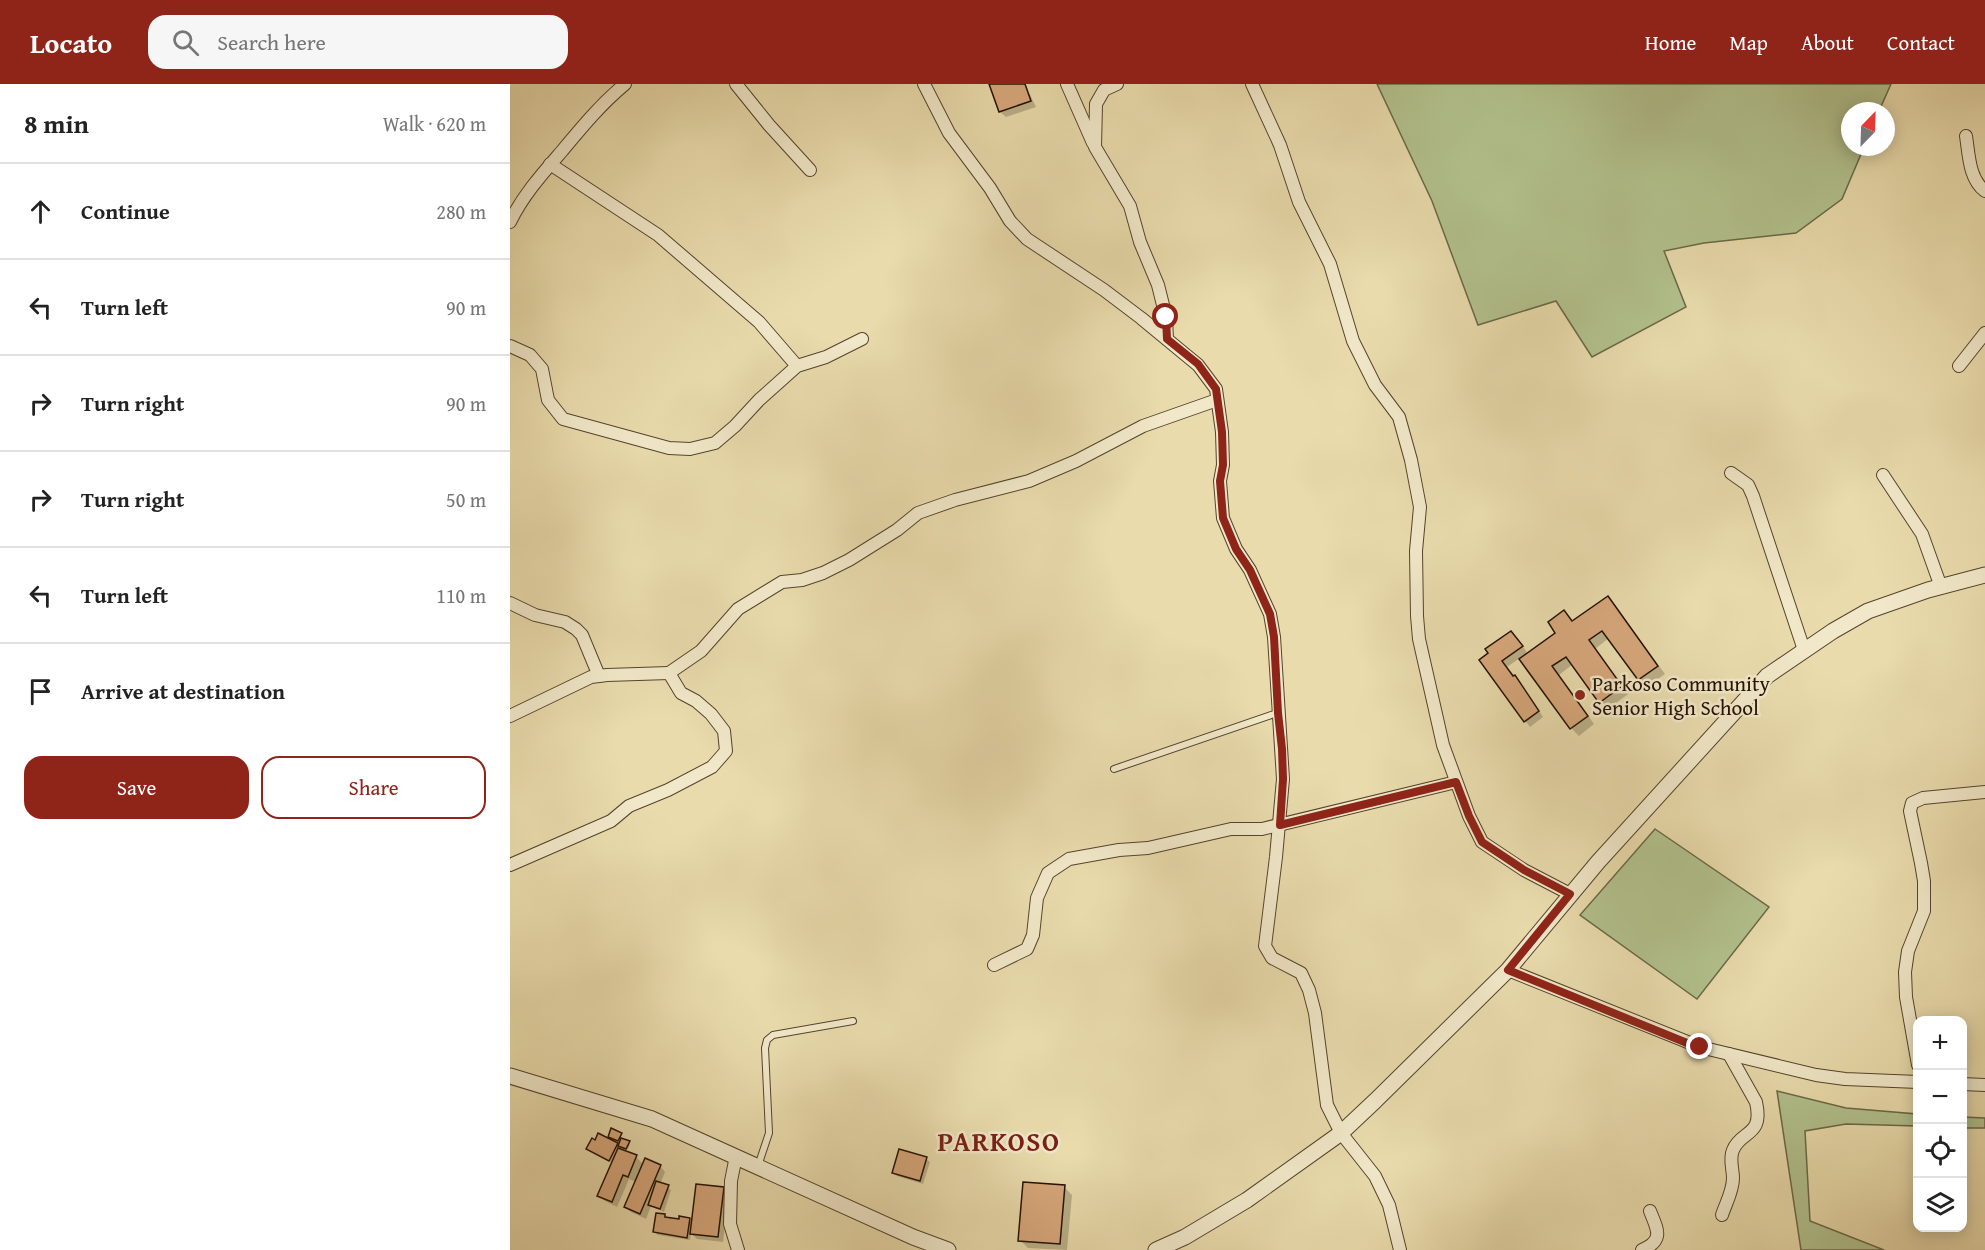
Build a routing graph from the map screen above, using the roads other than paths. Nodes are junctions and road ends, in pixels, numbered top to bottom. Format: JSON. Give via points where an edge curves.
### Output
{"nodes":[{"id":1,"x":625,"y":84,"type":"edge"},
{"id":2,"x":736,"y":84,"type":"edge"},
{"id":3,"x":924,"y":84,"type":"edge"},
{"id":4,"x":1067,"y":84,"type":"edge"},
{"id":5,"x":1117,"y":84,"type":"edge"},
{"id":6,"x":1252,"y":84,"type":"edge"},
{"id":7,"x":1966,"y":136,"type":"dead end"},
{"id":8,"x":1095,"y":147,"type":"junction"},
{"id":9,"x":550,"y":164,"type":"junction"},
{"id":10,"x":810,"y":170,"type":"dead end"},
{"id":11,"x":1985,"y":191,"type":"edge"},
{"id":12,"x":510,"y":222,"type":"edge"},
{"id":13,"x":1985,"y":333,"type":"edge"},
{"id":14,"x":862,"y":339,"type":"dead end"},
{"id":15,"x":1167,"y":339,"type":"junction"},
{"id":16,"x":510,"y":346,"type":"edge"},
{"id":17,"x":797,"y":366,"type":"junction"},
{"id":18,"x":1959,"y":366,"type":"dead end"},
{"id":19,"x":1217,"y":400,"type":"junction"},
{"id":20,"x":1731,"y":473,"type":"dead end"},
{"id":21,"x":1883,"y":475,"type":"dead end"},
{"id":22,"x":1985,"y":575,"type":"edge"},
{"id":23,"x":1941,"y":587,"type":"junction"},
{"id":24,"x":510,"y":603,"type":"edge"},
{"id":25,"x":1804,"y":650,"type":"junction"},
{"id":26,"x":669,"y":673,"type":"junction"},
{"id":27,"x":599,"y":676,"type":"junction"},
{"id":28,"x":1278,"y":713,"type":"junction"},
{"id":29,"x":510,"y":716,"type":"edge"},
{"id":30,"x":1114,"y":769,"type":"dead end"},
{"id":31,"x":1456,"y":782,"type":"junction"},
{"id":32,"x":1985,"y":792,"type":"edge"},
{"id":33,"x":1280,"y":825,"type":"junction"},
{"id":34,"x":510,"y":865,"type":"edge"},
{"id":35,"x":1570,"y":894,"type":"junction"},
{"id":36,"x":994,"y":965,"type":"dead end"},
{"id":37,"x":1508,"y":970,"type":"junction"},
{"id":38,"x":853,"y":1021,"type":"dead end"},
{"id":39,"x":1913,"y":1040,"type":"edge"},
{"id":40,"x":1729,"y":1054,"type":"junction"},
{"id":41,"x":510,"y":1076,"type":"edge"},
{"id":42,"x":1913,"y":1082,"type":"edge"},
{"id":43,"x":1967,"y":1084,"type":"edge"},
{"id":44,"x":1985,"y":1085,"type":"edge"},
{"id":45,"x":1341,"y":1133,"type":"junction"},
{"id":46,"x":736,"y":1156,"type":"junction"},
{"id":47,"x":758,"y":1167,"type":"junction"},
{"id":48,"x":1650,"y":1211,"type":"dead end"},
{"id":49,"x":1722,"y":1215,"type":"dead end"},
{"id":50,"x":738,"y":1250,"type":"edge"},
{"id":51,"x":948,"y":1250,"type":"edge"},
{"id":52,"x":1156,"y":1250,"type":"edge"},
{"id":53,"x":1400,"y":1250,"type":"edge"},
{"id":54,"x":1642,"y":1250,"type":"edge"}],
"edges":[{"from":1,"to":9,"type":"street","via":[[602,103]]},
{"from":2,"to":10,"type":"street"},
{"from":3,"to":15,"type":"street","via":[[950,133],[1010,221],[1027,239],[1104,290]]},
{"from":4,"to":8,"type":"street"},
{"from":5,"to":8,"type":"street","via":[[1104,90],[1096,104]]},
{"from":6,"to":31,"type":"street","via":[[1280,145],[1299,201],[1330,264],[1353,341],[1375,385],[1399,417],[1420,507],[1416,551],[1419,639],[1443,745]]},
{"from":7,"to":11,"type":"street","via":[[1974,179]]},
{"from":8,"to":15,"type":"street","via":[[1130,206],[1158,285]]},
{"from":9,"to":12,"type":"street","via":[[519,203]]},
{"from":9,"to":17,"type":"street","via":[[658,235],[759,322]]},
{"from":13,"to":18,"type":"street"},
{"from":14,"to":17,"type":"street"},
{"from":15,"to":19,"type":"street","via":[[1198,364],[1216,389]]},
{"from":16,"to":17,"type":"street","via":[[530,356],[542,369],[548,400],[563,419],[669,448],[690,449],[715,443]]},
{"from":19,"to":26,"type":"street","via":[[1143,426],[1029,481],[918,513],[849,560],[812,576],[782,582],[738,609],[701,651]]},
{"from":19,"to":28,"type":"street","via":[[1222,432],[1223,518],[1270,614]]},
{"from":20,"to":25,"type":"street","via":[[1748,485],[1753,496]]},
{"from":21,"to":23,"type":"street","via":[[1922,534]]},
{"from":22,"to":23,"type":"street"},
{"from":23,"to":25,"type":"street","via":[[1868,611]]},
{"from":24,"to":27,"type":"street","via":[[576,629]]},
{"from":25,"to":35,"type":"street","via":[[1753,690]]},
{"from":26,"to":27,"type":"street"},
{"from":26,"to":34,"type":"street","via":[[681,693],[711,714],[724,731],[726,751],[711,767],[629,806],[611,821]]},
{"from":27,"to":29,"type":"street"},
{"from":28,"to":30,"type":"lane"},
{"from":28,"to":33,"type":"street","via":[[1283,769]]},
{"from":31,"to":33,"type":"street"},
{"from":31,"to":35,"type":"street","via":[[1482,842]]},
{"from":32,"to":39,"type":"street","via":[[1923,798],[1911,806],[1910,818],[1924,881],[1924,911],[1908,951],[1905,972]]},
{"from":33,"to":36,"type":"street","via":[[1231,829],[1148,848],[1069,859],[1048,873],[1044,881],[1037,898],[1034,935],[1027,949]]},
{"from":33,"to":45,"type":"street","via":[[1265,946],[1272,958],[1301,973],[1309,990],[1325,1101]]},
{"from":35,"to":37,"type":"street"},
{"from":37,"to":40,"type":"street","via":[[1687,1043]]},
{"from":37,"to":45,"type":"street"},
{"from":38,"to":47,"type":"lane","via":[[773,1035],[767,1040],[769,1133]]},
{"from":40,"to":42,"type":"street","via":[[1816,1075]]},
{"from":40,"to":49,"type":"street","via":[[1756,1102],[1758,1115],[1755,1128],[1733,1149],[1733,1181]]},
{"from":41,"to":46,"type":"street","via":[[652,1119]]},
{"from":43,"to":44,"type":"street"},
{"from":45,"to":52,"type":"street","via":[[1247,1200]]},
{"from":45,"to":53,"type":"street","via":[[1375,1176],[1389,1205]]},
{"from":46,"to":47,"type":"street"},
{"from":46,"to":50,"type":"street","via":[[730,1224]]},
{"from":47,"to":51,"type":"street"},
{"from":48,"to":54,"type":"street","via":[[1657,1238]]}]}
